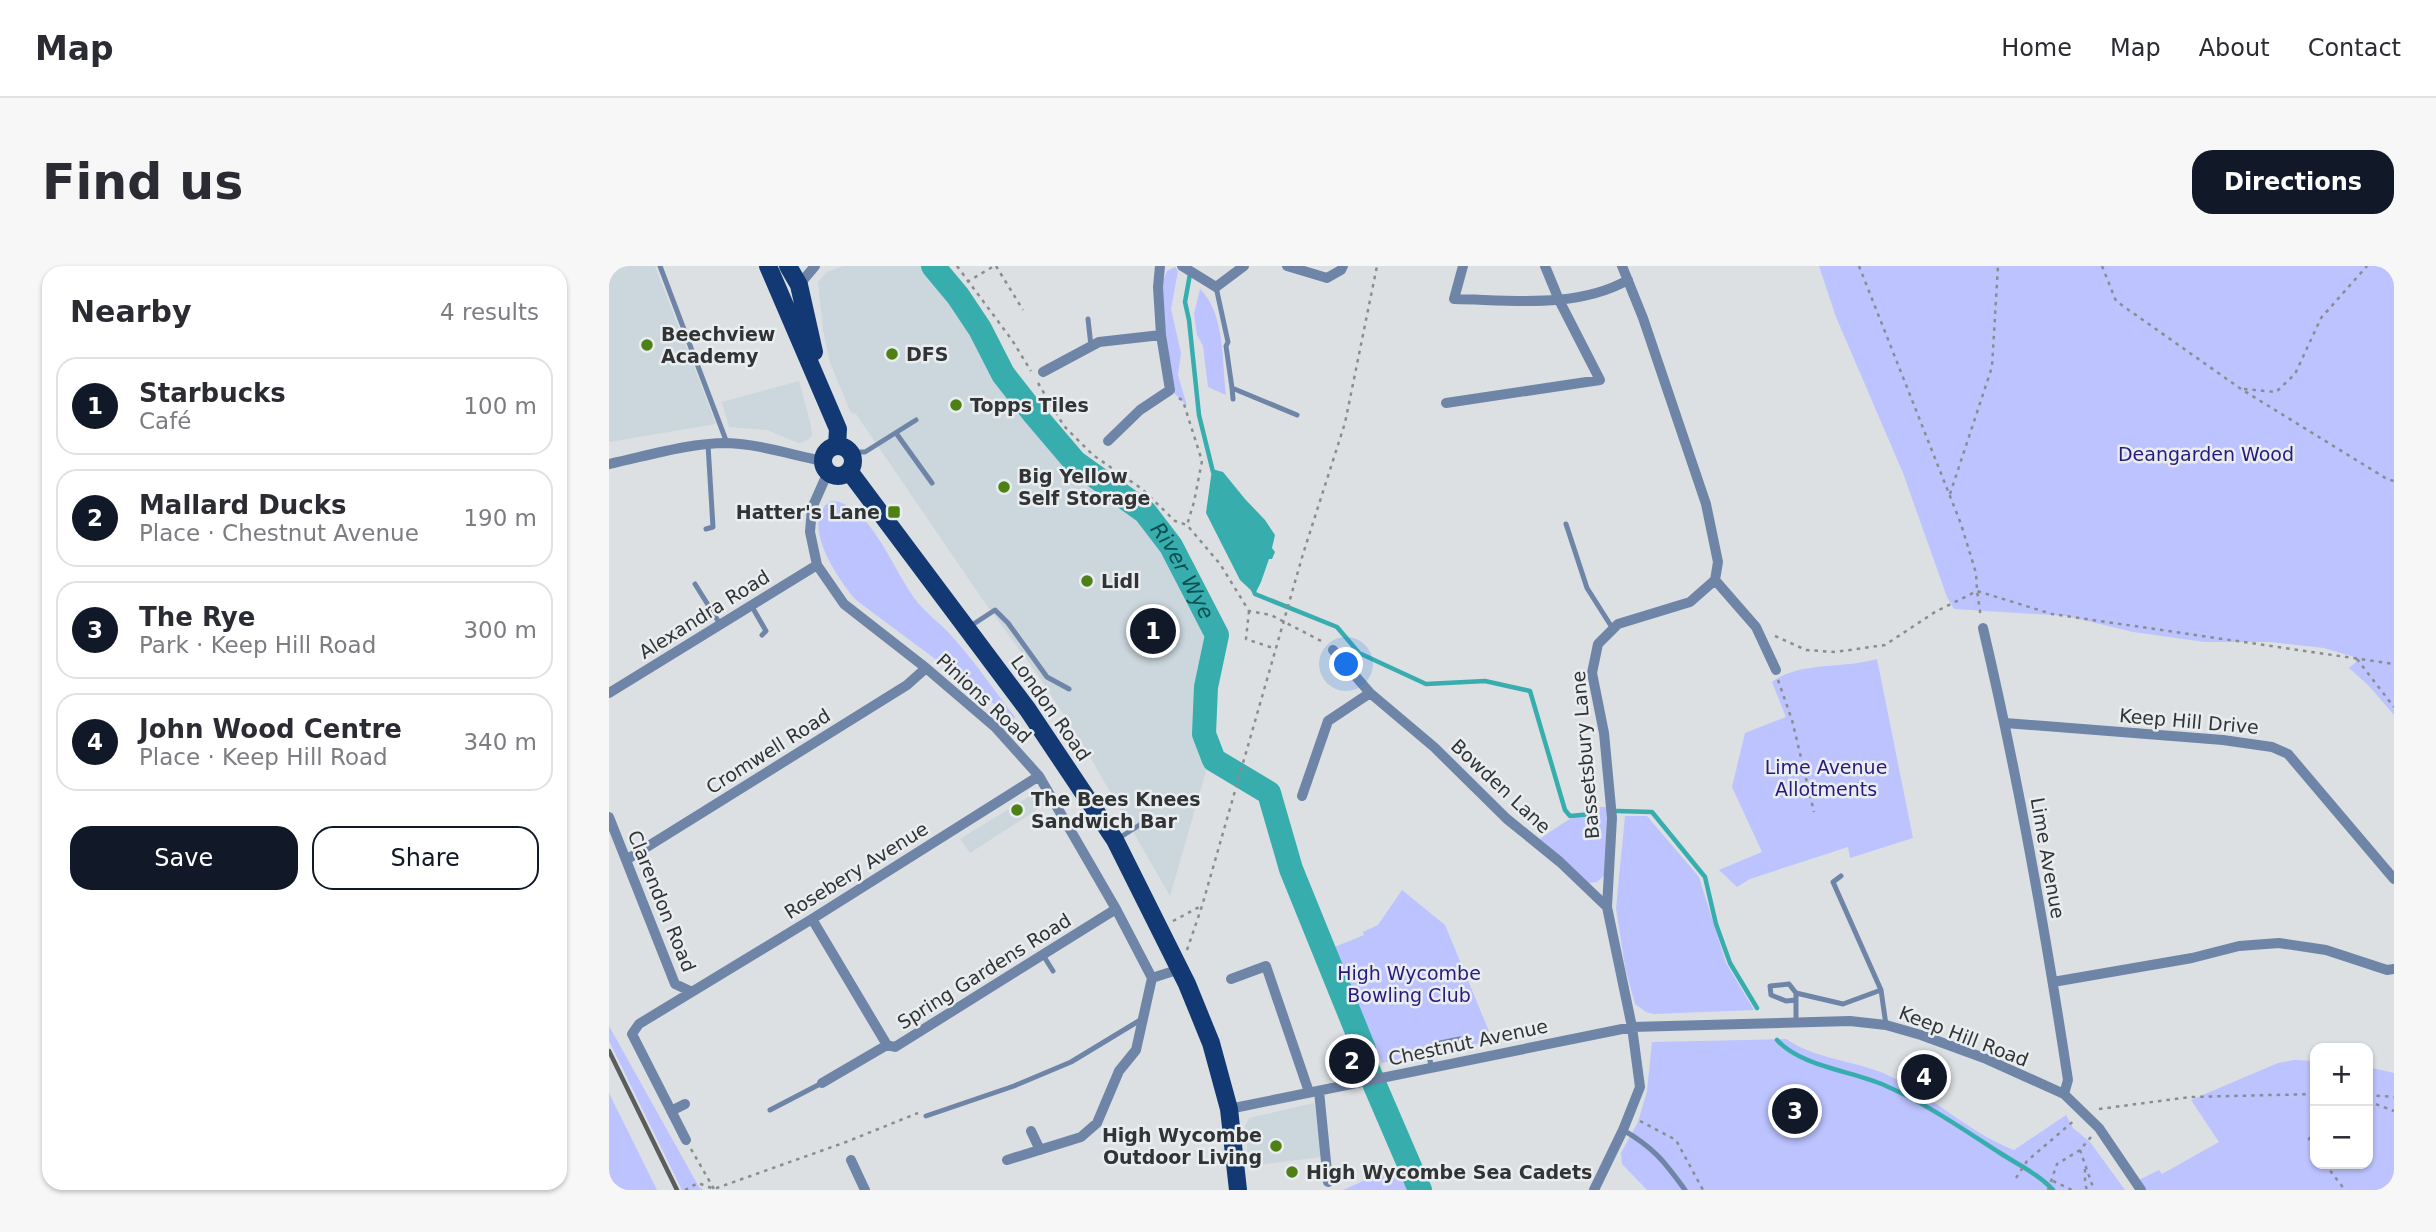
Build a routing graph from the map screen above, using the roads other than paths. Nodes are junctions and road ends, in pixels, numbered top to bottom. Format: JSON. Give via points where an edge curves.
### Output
{"nodes":[{"id":1,"x":660,"y":266,"type":"edge"},
{"id":2,"x":768,"y":266,"type":"edge"},
{"id":3,"x":777,"y":266,"type":"edge"},
{"id":4,"x":788,"y":266,"type":"edge"},
{"id":5,"x":815,"y":266,"type":"edge"},
{"id":6,"x":1160,"y":266,"type":"edge"},
{"id":7,"x":1244,"y":266,"type":"edge"},
{"id":8,"x":1287,"y":266,"type":"edge"},
{"id":9,"x":1343,"y":266,"type":"edge"},
{"id":10,"x":1464,"y":266,"type":"edge"},
{"id":11,"x":1545,"y":266,"type":"edge"},
{"id":12,"x":1622,"y":266,"type":"edge"},
{"id":13,"x":1184,"y":267,"type":"edge"},
{"id":14,"x":1628,"y":280,"type":"junction"},
{"id":15,"x":799,"y":285,"type":"junction"},
{"id":16,"x":1216,"y":287,"type":"junction"},
{"id":17,"x":1559,"y":300,"type":"junction"},
{"id":18,"x":1088,"y":319,"type":"dead end"},
{"id":19,"x":1161,"y":335,"type":"junction"},
{"id":20,"x":802,"y":346,"type":"junction"},
{"id":21,"x":1091,"y":346,"type":"junction"},
{"id":22,"x":1043,"y":372,"type":"dead end"},
{"id":23,"x":1232,"y":388,"type":"junction"},
{"id":24,"x":823,"y":397,"type":"junction"},
{"id":25,"x":1233,"y":399,"type":"dead end"},
{"id":26,"x":1446,"y":403,"type":"dead end"},
{"id":27,"x":1297,"y":415,"type":"dead end"},
{"id":28,"x":916,"y":420,"type":"dead end"},
{"id":29,"x":896,"y":433,"type":"junction"},
{"id":30,"x":1108,"y":440,"type":"dead end"},
{"id":31,"x":727,"y":443,"type":"junction"},
{"id":32,"x":708,"y":445,"type":"junction"},
{"id":33,"x":844,"y":449,"type":"junction"},
{"id":34,"x":609,"y":464,"type":"edge"},
{"id":35,"x":825,"y":466,"type":"junction"},
{"id":36,"x":849,"y":471,"type":"junction"},
{"id":37,"x":932,"y":483,"type":"dead end"},
{"id":38,"x":1566,"y":524,"type":"dead end"},
{"id":39,"x":706,"y":529,"type":"dead end"},
{"id":40,"x":817,"y":565,"type":"junction"},
{"id":41,"x":1715,"y":580,"type":"junction"},
{"id":42,"x":695,"y":584,"type":"dead end"},
{"id":43,"x":751,"y":605,"type":"junction"},
{"id":44,"x":720,"y":624,"type":"junction"},
{"id":45,"x":968,"y":628,"type":"junction"},
{"id":46,"x":1983,"y":628,"type":"road end"},
{"id":47,"x":1613,"y":629,"type":"junction"},
{"id":48,"x":762,"y":635,"type":"dead end"},
{"id":49,"x":1333,"y":650,"type":"road end"},
{"id":50,"x":926,"y":668,"type":"junction"},
{"id":51,"x":1776,"y":670,"type":"road end"},
{"id":52,"x":1069,"y":689,"type":"dead end"},
{"id":53,"x":1370,"y":692,"type":"junction"},
{"id":54,"x":609,"y":693,"type":"edge"},
{"id":55,"x":2005,"y":723,"type":"junction"},
{"id":56,"x":1039,"y":776,"type":"junction"},
{"id":57,"x":1302,"y":796,"type":"dead end"},
{"id":58,"x":609,"y":817,"type":"edge"},
{"id":59,"x":1149,"y":819,"type":"dead end"},
{"id":60,"x":1115,"y":840,"type":"junction"},
{"id":61,"x":626,"y":860,"type":"junction"},
{"id":62,"x":1841,"y":876,"type":"dead end"},
{"id":63,"x":2394,"y":879,"type":"edge"},
{"id":64,"x":1607,"y":907,"type":"junction"},
{"id":65,"x":1116,"y":909,"type":"junction"},
{"id":66,"x":812,"y":919,"type":"junction"},
{"id":67,"x":1043,"y":955,"type":"junction"},
{"id":68,"x":2394,"y":969,"type":"edge"},
{"id":69,"x":1180,"y":970,"type":"junction"},
{"id":70,"x":1053,"y":971,"type":"dead end"},
{"id":71,"x":1152,"y":978,"type":"junction"},
{"id":72,"x":1231,"y":979,"type":"dead end"},
{"id":73,"x":2053,"y":982,"type":"junction"},
{"id":74,"x":1881,"y":990,"type":"junction"},
{"id":75,"x":689,"y":991,"type":"junction"},
{"id":76,"x":1796,"y":996,"type":"junction"},
{"id":77,"x":1142,"y":1019,"type":"junction"},
{"id":78,"x":1796,"y":1023,"type":"junction"},
{"id":79,"x":1886,"y":1025,"type":"junction"},
{"id":80,"x":1632,"y":1027,"type":"junction"},
{"id":81,"x":1460,"y":1039,"type":"dead end"},
{"id":82,"x":887,"y":1045,"type":"junction"},
{"id":83,"x":1431,"y":1068,"type":"junction"},
{"id":84,"x":822,"y":1083,"type":"joint"},
{"id":85,"x":1314,"y":1092,"type":"junction"},
{"id":86,"x":2064,"y":1094,"type":"junction"},
{"id":87,"x":685,"y":1104,"type":"dead end"},
{"id":88,"x":1229,"y":1109,"type":"junction"},
{"id":89,"x":770,"y":1110,"type":"dead end"},
{"id":90,"x":671,"y":1111,"type":"junction"},
{"id":91,"x":926,"y":1116,"type":"road end"},
{"id":92,"x":1623,"y":1130,"type":"junction"},
{"id":93,"x":1031,"y":1131,"type":"dead end"},
{"id":94,"x":686,"y":1140,"type":"road end"},
{"id":95,"x":1040,"y":1150,"type":"junction"},
{"id":96,"x":851,"y":1160,"type":"dead end"},
{"id":97,"x":1007,"y":1160,"type":"dead end"},
{"id":98,"x":1328,"y":1182,"type":"dead end"},
{"id":99,"x":862,"y":1189,"type":"edge"},
{"id":100,"x":1238,"y":1190,"type":"edge"},
{"id":101,"x":1594,"y":1190,"type":"edge"},
{"id":102,"x":1685,"y":1190,"type":"edge"},
{"id":103,"x":2141,"y":1190,"type":"edge"}],
"edges":[{"from":1,"to":31,"type":"lane"},
{"from":2,"to":20,"type":"main road"},
{"from":3,"to":20,"type":"main road"},
{"from":4,"to":15,"type":"main road"},
{"from":5,"to":15,"type":"street"},
{"from":6,"to":19,"type":"street"},
{"from":7,"to":16,"type":"street"},
{"from":8,"to":9,"type":"street","via":[[1327,278]]},
{"from":10,"to":17,"type":"street","via":[[1454,299]]},
{"from":11,"to":17,"type":"street"},
{"from":12,"to":14,"type":"street"},
{"from":13,"to":16,"type":"street"},
{"from":14,"to":17,"type":"street","via":[[1611,290]]},
{"from":14,"to":41,"type":"street","via":[[1706,504],[1718,562]]},
{"from":15,"to":24,"type":"main road"},
{"from":16,"to":23,"type":"lane"},
{"from":17,"to":26,"type":"street","via":[[1600,380]]},
{"from":18,"to":21,"type":"lane"},
{"from":19,"to":21,"type":"street"},
{"from":19,"to":30,"type":"street","via":[[1170,390]]},
{"from":20,"to":24,"type":"main road"},
{"from":21,"to":22,"type":"street"},
{"from":23,"to":25,"type":"lane"},
{"from":23,"to":27,"type":"lane"},
{"from":24,"to":33,"type":"main road"},
{"from":28,"to":29,"type":"lane"},
{"from":29,"to":33,"type":"lane","via":[[865,452]]},
{"from":29,"to":37,"type":"lane"},
{"from":31,"to":32,"type":"street"},
{"from":31,"to":35,"type":"street"},
{"from":32,"to":34,"type":"street"},
{"from":32,"to":39,"type":"lane","via":[[713,527]]},
{"from":33,"to":35,"type":"main road","via":[[827,451]]},
{"from":33,"to":36,"type":"main road","via":[[852,465]]},
{"from":35,"to":36,"type":"main road","via":[[835,475]]},
{"from":35,"to":40,"type":"street","name":"Pinions Road","via":[[810,532]]},
{"from":36,"to":45,"type":"main road","name":"London Road"},
{"from":38,"to":47,"type":"lane","via":[[1587,588]]},
{"from":40,"to":43,"type":"street","name":"Alexandra Road"},
{"from":40,"to":50,"type":"street","name":"Pinions Road","via":[[844,604]]},
{"from":41,"to":47,"type":"street","via":[[1689,602]]},
{"from":41,"to":51,"type":"street","via":[[1756,627]]},
{"from":42,"to":44,"type":"lane"},
{"from":43,"to":44,"type":"street","name":"Alexandra Road"},
{"from":43,"to":48,"type":"lane","via":[[766,631]]},
{"from":44,"to":54,"type":"street","name":"Alexandra Road"},
{"from":45,"to":52,"type":"lane","via":[[995,610],[1047,677]]},
{"from":45,"to":60,"type":"main road","name":"London Road"},
{"from":46,"to":55,"type":"street","name":"Lime Avenue"},
{"from":47,"to":64,"type":"street","name":"Bassetsbury Lane","via":[[1598,644],[1592,673],[1604,733],[1612,818]]},
{"from":49,"to":53,"type":"street","name":"Bowden Lane"},
{"from":50,"to":56,"type":"street","name":"Pinions Road","via":[[995,727]]},
{"from":50,"to":61,"type":"street","name":"Cromwell Road","via":[[907,685]]},
{"from":53,"to":57,"type":"street","via":[[1328,721]]},
{"from":53,"to":64,"type":"street","name":"Bowden Lane"},
{"from":55,"to":63,"type":"street","name":"Keep Hill Drive","via":[[2272,747],[2288,754]]},
{"from":55,"to":73,"type":"street","name":"Lime Avenue"},
{"from":56,"to":65,"type":"street","name":"Pinions Road"},
{"from":56,"to":66,"type":"street","name":"Rosebery Avenue"},
{"from":58,"to":61,"type":"street","name":"Clarendon Road"},
{"from":59,"to":60,"type":"lane"},
{"from":60,"to":69,"type":"main road","name":"London Road"},
{"from":61,"to":75,"type":"street","name":"Clarendon Road","via":[[675,984]]},
{"from":62,"to":74,"type":"lane","via":[[1833,883]]},
{"from":64,"to":80,"type":"street","name":"Bassetsbury Lane"},
{"from":65,"to":67,"type":"street","name":"Spring Gardens Road"},
{"from":65,"to":71,"type":"street","name":"Pinions Road"},
{"from":66,"to":75,"type":"street","name":"Rosebery Avenue"},
{"from":66,"to":82,"type":"street","name":"Spring Gardens Road"},
{"from":67,"to":70,"type":"lane"},
{"from":67,"to":82,"type":"street","name":"Spring Gardens Road","via":[[895,1047]]},
{"from":68,"to":73,"type":"street","via":[[2326,950],[2279,943],[2239,946]]},
{"from":69,"to":71,"type":"street"},
{"from":69,"to":88,"type":"main road","name":"London Road","via":[[1211,1043]]},
{"from":71,"to":77,"type":"street"},
{"from":72,"to":85,"type":"street","via":[[1266,966]]},
{"from":73,"to":86,"type":"street","name":"Lime Avenue","via":[[2068,1080]]},
{"from":74,"to":76,"type":"lane","via":[[1843,1004]]},
{"from":74,"to":79,"type":"lane"},
{"from":75,"to":90,"type":"street","name":"Rosebery Avenue","via":[[639,1024],[632,1034]]},
{"from":76,"to":76,"type":"lane","via":[[1789,984],[1770,986],[1770,995],[1786,1001]]},
{"from":76,"to":78,"type":"lane"},
{"from":77,"to":91,"type":"lane","via":[[1071,1062]]},
{"from":77,"to":95,"type":"street","via":[[1136,1050],[1119,1071],[1097,1123],[1081,1137]]},
{"from":78,"to":79,"type":"street","name":"Keep Hill Road"},
{"from":78,"to":80,"type":"street","name":"Keep Hill Road"},
{"from":79,"to":86,"type":"street","name":"Keep Hill Road","via":[[1984,1058]]},
{"from":80,"to":83,"type":"street","name":"Chestnut Avenue"},
{"from":80,"to":92,"type":"street","name":"Bassetsbury Lane","via":[[1640,1087]]},
{"from":81,"to":83,"type":"lane","via":[[1440,1043],[1428,1053]]},
{"from":82,"to":84,"type":"street"},
{"from":83,"to":85,"type":"street","name":"Chestnut Avenue"},
{"from":84,"to":89,"type":"lane"},
{"from":85,"to":88,"type":"street","name":"Chestnut Avenue"},
{"from":85,"to":98,"type":"street"},
{"from":86,"to":103,"type":"street","name":"Keep Hill Road","via":[[2099,1128]]},
{"from":87,"to":90,"type":"street"},
{"from":88,"to":100,"type":"main road","name":"London Road"},
{"from":90,"to":94,"type":"street"},
{"from":92,"to":101,"type":"street","name":"Bassetsbury Lane"},
{"from":92,"to":102,"type":"lane","via":[[1647,1144]]},
{"from":93,"to":95,"type":"street"},
{"from":95,"to":97,"type":"street"},
{"from":96,"to":99,"type":"street"}]}
